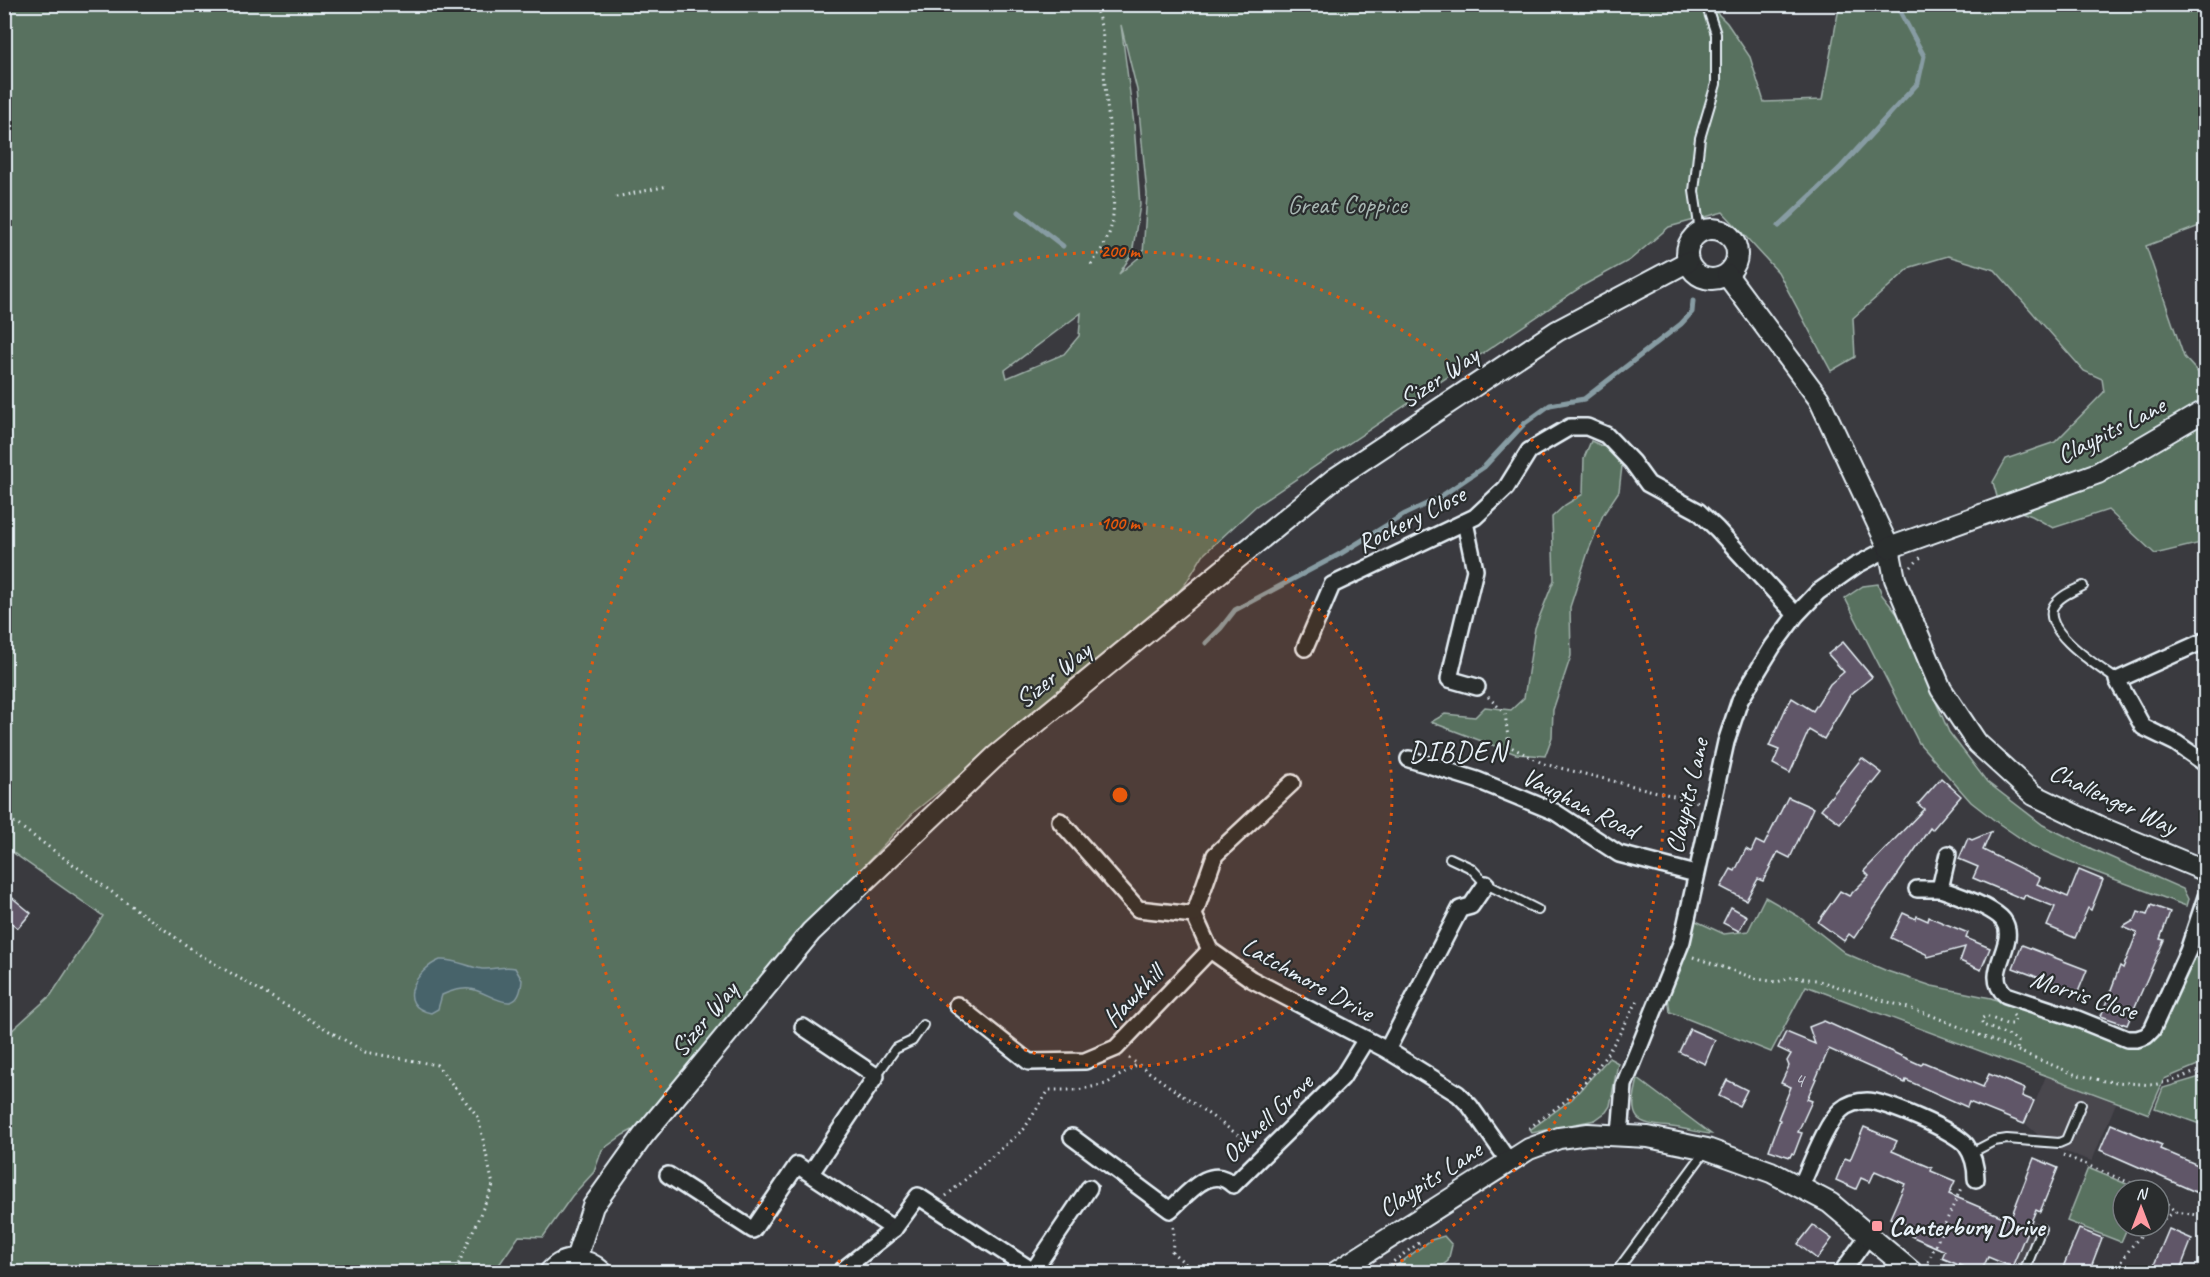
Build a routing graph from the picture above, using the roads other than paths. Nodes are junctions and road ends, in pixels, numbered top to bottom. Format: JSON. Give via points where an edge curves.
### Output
{"nodes":[{"id":1,"x":1706,"y":4,"type":"edge"},
{"id":2,"x":1700,"y":231,"type":"junction"},
{"id":3,"x":1688,"y":262,"type":"junction"},
{"id":4,"x":1727,"y":275,"type":"junction"},
{"id":5,"x":2205,"y":410,"type":"edge"},
{"id":6,"x":1465,"y":522,"type":"junction"},
{"id":7,"x":1889,"y":548,"type":"junction"},
{"id":8,"x":2083,"y":586,"type":"dead end"},
{"id":9,"x":1796,"y":615,"type":"junction"},
{"id":10,"x":2205,"y":640,"type":"edge"},
{"id":11,"x":1305,"y":648,"type":"dead end"},
{"id":12,"x":2117,"y":680,"type":"junction"},
{"id":13,"x":1478,"y":687,"type":"road end"},
{"id":14,"x":1409,"y":759,"type":"dead end"},
{"id":15,"x":2205,"y":764,"type":"edge"},
{"id":16,"x":1292,"y":783,"type":"dead end"},
{"id":17,"x":1060,"y":821,"type":"dead end"},
{"id":18,"x":1948,"y":854,"type":"dead end"},
{"id":19,"x":1450,"y":858,"type":"dead end"},
{"id":20,"x":2205,"y":871,"type":"edge"},
{"id":21,"x":1696,"y":874,"type":"junction"},
{"id":22,"x":1486,"y":884,"type":"junction"},
{"id":23,"x":1917,"y":889,"type":"dead end"},
{"id":24,"x":1940,"y":889,"type":"junction"},
{"id":25,"x":2205,"y":897,"type":"edge"},
{"id":26,"x":1538,"y":910,"type":"dead end"},
{"id":27,"x":1194,"y":915,"type":"junction"},
{"id":28,"x":1210,"y":950,"type":"junction"},
{"id":29,"x":957,"y":1005,"type":"dead end"},
{"id":30,"x":923,"y":1025,"type":"dead end"},
{"id":31,"x":803,"y":1027,"type":"dead end"},
{"id":32,"x":1366,"y":1039,"type":"junction"},
{"id":33,"x":1387,"y":1050,"type":"junction"},
{"id":34,"x":876,"y":1076,"type":"junction"},
{"id":35,"x":2081,"y":1104,"type":"dead end"},
{"id":36,"x":1620,"y":1135,"type":"junction"},
{"id":37,"x":1072,"y":1137,"type":"dead end"},
{"id":38,"x":1707,"y":1149,"type":"junction"},
{"id":39,"x":1972,"y":1156,"type":"junction"},
{"id":40,"x":1508,"y":1160,"type":"junction"},
{"id":41,"x":811,"y":1173,"type":"junction"},
{"id":42,"x":668,"y":1175,"type":"dead end"},
{"id":43,"x":1976,"y":1179,"type":"dead end"},
{"id":44,"x":1801,"y":1186,"type":"junction"},
{"id":45,"x":1089,"y":1188,"type":"dead end"},
{"id":46,"x":894,"y":1229,"type":"junction"},
{"id":47,"x":2041,"y":1229,"type":"dead end"},
{"id":48,"x":1868,"y":1236,"type":"junction"},
{"id":49,"x":576,"y":1259,"type":"junction"},
{"id":50,"x":1920,"y":1267,"type":"edge"},
{"id":51,"x":1344,"y":1270,"type":"edge"},
{"id":52,"x":550,"y":1272,"type":"edge"},
{"id":53,"x":602,"y":1272,"type":"edge"},
{"id":54,"x":840,"y":1272,"type":"edge"},
{"id":55,"x":1616,"y":1272,"type":"edge"},
{"id":56,"x":1842,"y":1272,"type":"edge"},
{"id":57,"x":2024,"y":1272,"type":"edge"}],
"edges":[{"from":1,"to":2,"type":"lane","via":[[1716,34],[1716,84],[1700,138],[1694,191]]},
{"from":2,"to":3,"type":"street","via":[[1687,249]]},
{"from":2,"to":4,"type":"street","via":[[1716,229],[1733,239],[1738,257]]},
{"from":3,"to":4,"type":"street","via":[[1705,279]]},
{"from":3,"to":49,"type":"street","name":"Sizer Way","via":[[1557,331],[1334,479],[996,756],[811,932],[643,1136],[593,1206]]},
{"from":4,"to":7,"type":"street","via":[[1819,399]]},
{"from":5,"to":7,"type":"street","name":"Claypits Lane","via":[[2098,473]]},
{"from":6,"to":9,"type":"street","name":"Rockery Close","via":[[1506,488],[1529,452],[1570,427],[1587,427],[1606,435],[1648,484],[1698,511]]},
{"from":6,"to":11,"type":"street","name":"Rockery Close","via":[[1332,585]]},
{"from":6,"to":13,"type":"street","via":[[1475,570],[1449,679]]},
{"from":7,"to":9,"type":"street","name":"Claypits Lane","via":[[1818,592]]},
{"from":7,"to":20,"type":"street","name":"Challenger Way","via":[[1895,579],[1941,689],[1977,742],[2034,795]]},
{"from":8,"to":12,"type":"lane","via":[[2062,597],[2053,607],[2052,617],[2058,630],[2082,656]]},
{"from":9,"to":21,"type":"street","name":"Claypits Lane","via":[[1740,700],[1705,804]]},
{"from":10,"to":12,"type":"street"},
{"from":12,"to":15,"type":"street","via":[[2143,728],[2176,743]]},
{"from":14,"to":21,"type":"street","name":"Vaughan Road","via":[[1477,780],[1555,812],[1619,854]]},
{"from":16,"to":27,"type":"street","via":[[1215,855]]},
{"from":17,"to":27,"type":"street","via":[[1138,909]]},
{"from":18,"to":24,"type":"street"},
{"from":19,"to":22,"type":"lane","via":[[1471,868]]},
{"from":21,"to":36,"type":"street","name":"Claypits Lane","via":[[1682,941],[1624,1085]]},
{"from":22,"to":26,"type":"lane"},
{"from":22,"to":33,"type":"street","via":[[1471,906],[1460,909]]},
{"from":23,"to":24,"type":"street","name":"Morris Close"},
{"from":24,"to":25,"type":"street","name":"Morris Close","via":[[1994,913],[2006,925],[2007,936],[1996,975],[1996,982],[2006,995],[2127,1039],[2146,1036],[2152,1030],[2188,951]]},
{"from":27,"to":28,"type":"street","name":"Latchmore Drive"},
{"from":28,"to":29,"type":"street","name":"Hawkhill","via":[[1116,1048],[1085,1061],[1029,1062]]},
{"from":28,"to":32,"type":"street","name":"Latchmore Drive","via":[[1251,979]]},
{"from":30,"to":34,"type":"lane","via":[[912,1041],[895,1049]]},
{"from":31,"to":34,"type":"street"},
{"from":32,"to":33,"type":"street","name":"Latchmore Drive"},
{"from":32,"to":37,"type":"street","name":"Ocknell Grove","via":[[1342,1078],[1233,1185],[1225,1177],[1215,1175],[1170,1210]]},
{"from":33,"to":40,"type":"street","name":"Latchmore Drive","via":[[1458,1094]]},
{"from":34,"to":41,"type":"street"},
{"from":35,"to":39,"type":"lane","via":[[2066,1140],[1994,1141]]},
{"from":36,"to":38,"type":"street"},
{"from":36,"to":40,"type":"street","name":"Claypits Lane","via":[[1559,1138]]},
{"from":38,"to":44,"type":"street"},
{"from":38,"to":55,"type":"lane"},
{"from":39,"to":43,"type":"street"},
{"from":39,"to":44,"type":"street","via":[[1953,1134],[1884,1104],[1866,1101],[1851,1104],[1833,1120]]},
{"from":40,"to":51,"type":"street","name":"Claypits Lane"},
{"from":41,"to":42,"type":"street","via":[[797,1165],[753,1230]]},
{"from":41,"to":46,"type":"street"},
{"from":44,"to":48,"type":"street","via":[[1830,1203]]},
{"from":45,"to":46,"type":"street","via":[[1033,1271],[918,1196]]},
{"from":46,"to":54,"type":"street"},
{"from":47,"to":57,"type":"lane"},
{"from":48,"to":50,"type":"street"},
{"from":48,"to":56,"type":"street"},
{"from":49,"to":52,"type":"street","via":[[555,1266]]},
{"from":49,"to":53,"type":"street"}]}
